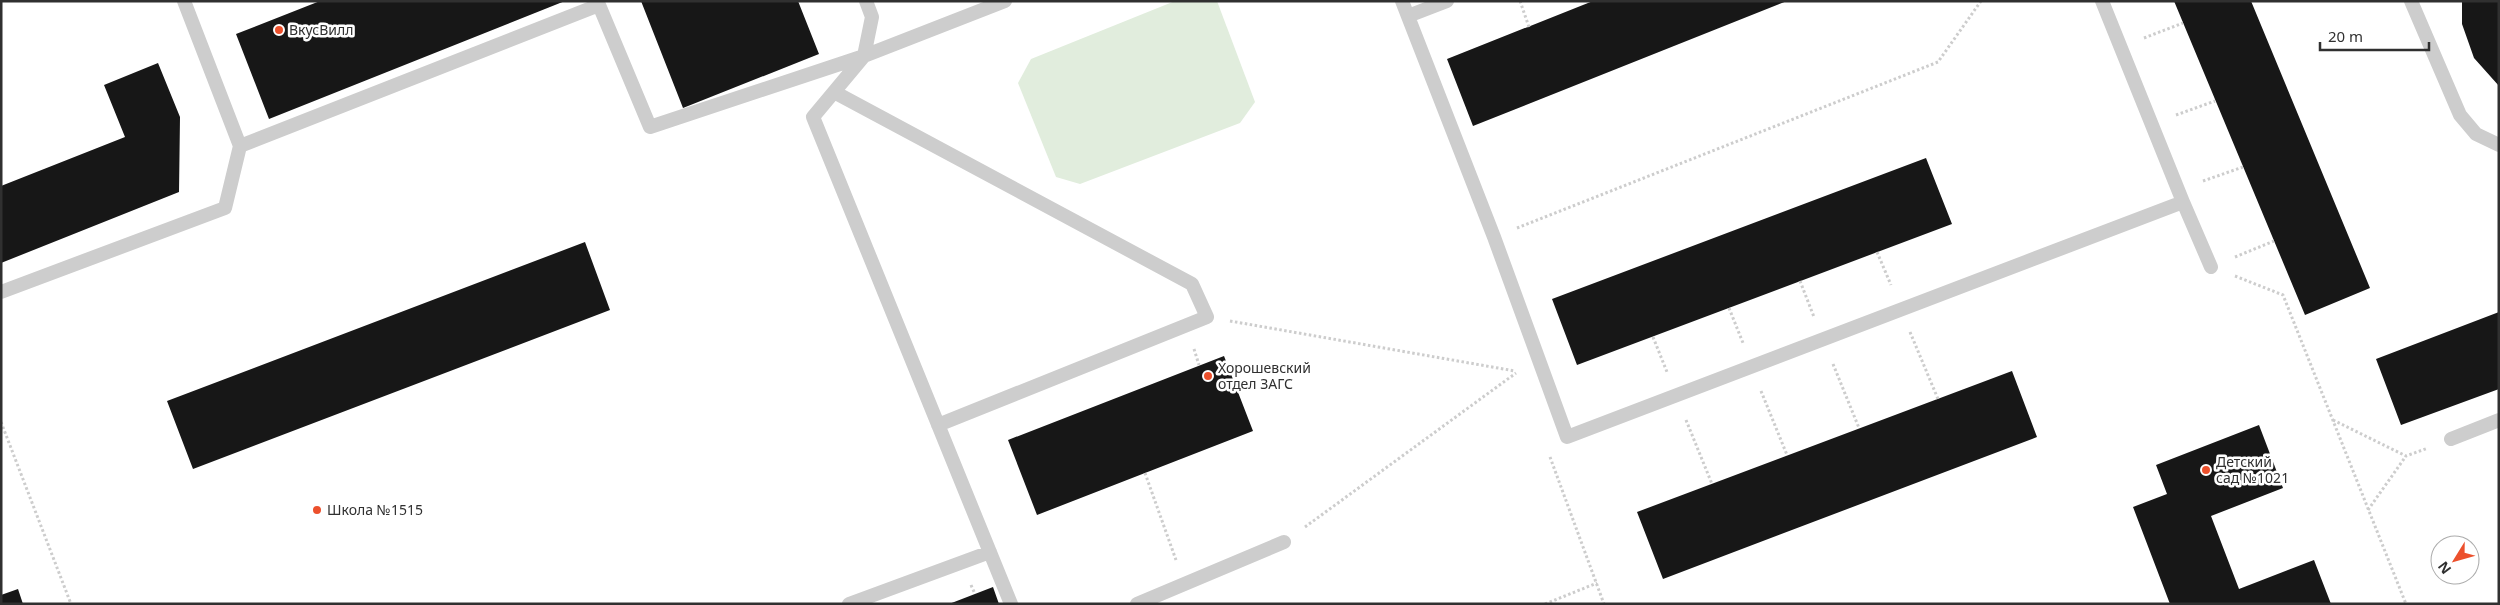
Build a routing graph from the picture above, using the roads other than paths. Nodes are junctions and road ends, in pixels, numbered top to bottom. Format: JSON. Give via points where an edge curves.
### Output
{"nodes":[{"id":1,"x":184,"y":1,"type":"edge"},
{"id":2,"x":866,"y":1,"type":"edge"},
{"id":3,"x":1005,"y":1,"type":"edge"},
{"id":4,"x":1402,"y":1,"type":"edge"},
{"id":5,"x":1446,"y":1,"type":"edge"},
{"id":6,"x":2102,"y":1,"type":"edge"},
{"id":7,"x":2411,"y":1,"type":"edge"},
{"id":8,"x":1408,"y":16,"type":"junction"},
{"id":9,"x":864,"y":56,"type":"junction"},
{"id":10,"x":834,"y":92,"type":"junction"},
{"id":11,"x":2499,"y":145,"type":"edge"},
{"id":12,"x":240,"y":146,"type":"junction"},
{"id":13,"x":2181,"y":196,"type":"junction"},
{"id":14,"x":2211,"y":267,"type":"road end"},
{"id":15,"x":1,"y":292,"type":"edge"},
{"id":16,"x":2499,"y":420,"type":"edge"},
{"id":17,"x":938,"y":425,"type":"junction"},
{"id":18,"x":2451,"y":439,"type":"road end"},
{"id":19,"x":1284,"y":542,"type":"road end"},
{"id":20,"x":990,"y":552,"type":"junction"},
{"id":21,"x":849,"y":604,"type":"edge"},
{"id":22,"x":1011,"y":604,"type":"edge"},
{"id":23,"x":1137,"y":604,"type":"edge"}],
"edges":[{"from":1,"to":12,"type":"lane"},
{"from":2,"to":9,"type":"lane","via":[[872,17]]},
{"from":3,"to":9,"type":"lane"},
{"from":4,"to":8,"type":"lane"},
{"from":5,"to":8,"type":"lane"},
{"from":6,"to":13,"type":"lane"},
{"from":7,"to":11,"type":"lane","via":[[2460,115],[2476,134]]},
{"from":8,"to":13,"type":"lane","via":[[1568,437]]},
{"from":9,"to":10,"type":"lane"},
{"from":9,"to":12,"type":"lane","via":[[650,127],[599,4]]},
{"from":10,"to":17,"type":"lane","via":[[813,117]]},
{"from":10,"to":17,"type":"lane","via":[[1192,284],[1206,317]]},
{"from":12,"to":15,"type":"lane","via":[[225,208]]},
{"from":13,"to":14,"type":"lane"},
{"from":16,"to":18,"type":"lane"},
{"from":17,"to":20,"type":"lane"},
{"from":19,"to":23,"type":"lane"},
{"from":20,"to":21,"type":"lane"},
{"from":20,"to":22,"type":"lane"}]}
